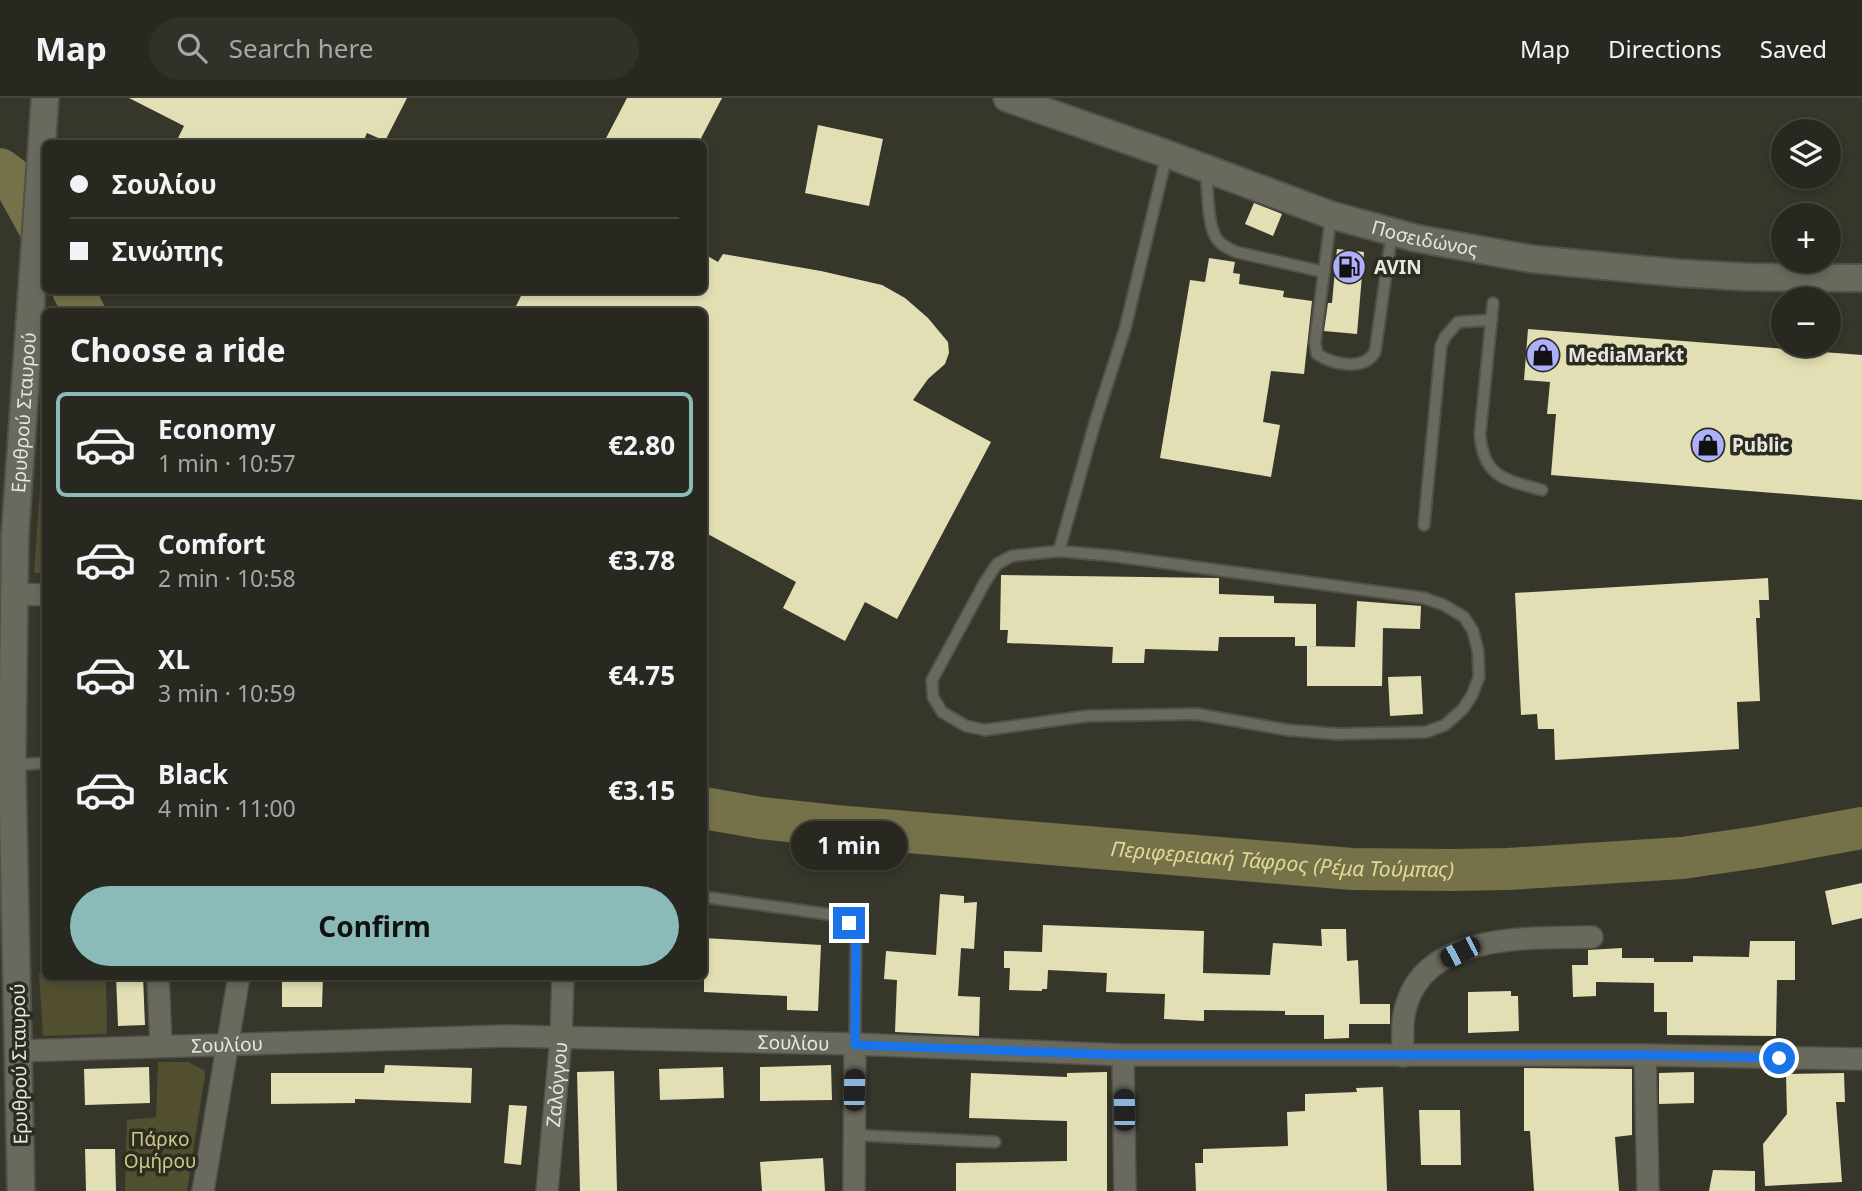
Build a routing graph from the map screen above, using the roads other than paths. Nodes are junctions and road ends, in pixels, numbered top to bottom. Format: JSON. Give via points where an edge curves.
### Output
{"nodes":[{"id":1,"x":45,"y":98,"type":"edge"},
{"id":2,"x":1007,"y":98,"type":"edge"},
{"id":3,"x":1167,"y":153,"type":"junction"},
{"id":4,"x":1205,"y":168,"type":"junction"},
{"id":5,"x":1332,"y":215,"type":"junction"},
{"id":6,"x":1392,"y":232,"type":"junction"},
{"id":7,"x":1324,"y":272,"type":"junction"},
{"id":8,"x":1862,"y":278,"type":"edge"},
{"id":9,"x":1493,"y":303,"type":"dead end"},
{"id":10,"x":1492,"y":320,"type":"junction"},
{"id":11,"x":1542,"y":490,"type":"dead end"},
{"id":12,"x":1424,"y":525,"type":"dead end"},
{"id":13,"x":1059,"y":551,"type":"junction"},
{"id":14,"x":14,"y":594,"type":"junction"},
{"id":15,"x":42,"y":595,"type":"edge"},
{"id":16,"x":42,"y":763,"type":"edge"},
{"id":17,"x":12,"y":765,"type":"junction"},
{"id":18,"x":8,"y":891,"type":"edge"},
{"id":19,"x":707,"y":897,"type":"edge"},
{"id":20,"x":1592,"y":936,"type":"dead end"},
{"id":21,"x":158,"y":980,"type":"edge"},
{"id":22,"x":238,"y":980,"type":"edge"},
{"id":23,"x":563,"y":980,"type":"edge"},
{"id":24,"x":561,"y":1038,"type":"junction"},
{"id":25,"x":228,"y":1044,"type":"junction"},
{"id":26,"x":855,"y":1045,"type":"junction"},
{"id":27,"x":162,"y":1046,"type":"junction"},
{"id":28,"x":19,"y":1051,"type":"junction"},
{"id":29,"x":1123,"y":1055,"type":"junction"},
{"id":30,"x":1645,"y":1055,"type":"junction"},
{"id":31,"x":1403,"y":1056,"type":"junction"},
{"id":32,"x":1862,"y":1059,"type":"edge"},
{"id":33,"x":853,"y":1136,"type":"junction"},
{"id":34,"x":995,"y":1142,"type":"dead end"},
{"id":35,"x":21,"y":1191,"type":"edge"},
{"id":36,"x":203,"y":1191,"type":"edge"},
{"id":37,"x":547,"y":1191,"type":"edge"},
{"id":38,"x":854,"y":1191,"type":"edge"},
{"id":39,"x":1125,"y":1191,"type":"edge"},
{"id":40,"x":1648,"y":1191,"type":"edge"}],
"edges":[{"from":1,"to":14,"type":"street","name":"Ερυθρού Σταυρού"},
{"from":2,"to":3,"type":"street","name":"Ποσειδώνος"},
{"from":3,"to":4,"type":"street","name":"Ποσειδώνος"},
{"from":3,"to":13,"type":"lane","via":[[1125,329]]},
{"from":4,"to":5,"type":"street","name":"Ποσειδώνος"},
{"from":4,"to":7,"type":"lane","via":[[1212,227],[1224,246]]},
{"from":5,"to":6,"type":"street","name":"Ποσειδώνος"},
{"from":5,"to":7,"type":"lane"},
{"from":6,"to":7,"type":"lane","via":[[1375,352],[1360,365],[1326,360],[1317,354]]},
{"from":6,"to":8,"type":"street","name":"Ποσειδώνος","via":[[1532,259],[1719,275]]},
{"from":9,"to":10,"type":"lane"},
{"from":10,"to":11,"type":"lane","via":[[1481,454],[1492,470],[1508,481]]},
{"from":10,"to":12,"type":"lane","via":[[1458,322],[1441,346]]},
{"from":13,"to":13,"type":"lane","via":[[1424,598],[1464,617],[1473,631],[1479,677],[1462,709],[1445,725],[1426,732],[1337,734],[1196,714],[1087,716],[985,730],[952,719],[933,697],[932,680],[985,582],[997,564],[1012,556]]},
{"from":14,"to":15,"type":"street"},
{"from":14,"to":17,"type":"street","name":"Ερυθρού Σταυρού"},
{"from":16,"to":17,"type":"lane"},
{"from":17,"to":18,"type":"street","name":"Ερυθρού Σταυρού"},
{"from":18,"to":28,"type":"street","name":"Ερυθρού Σταυρού"},
{"from":19,"to":26,"type":"lane","via":[[834,915],[849,923],[856,938]]},
{"from":20,"to":31,"type":"street","via":[[1496,940],[1443,960],[1411,992],[1404,1014]]},
{"from":21,"to":27,"type":"street"},
{"from":22,"to":25,"type":"street"},
{"from":23,"to":24,"type":"street","name":"Ζαλόγγου"},
{"from":24,"to":25,"type":"street","name":"Σουλίου"},
{"from":24,"to":26,"type":"street","name":"Σουλίου"},
{"from":24,"to":37,"type":"street","name":"Ζαλόγγου"},
{"from":25,"to":27,"type":"street","name":"Σουλίου"},
{"from":25,"to":36,"type":"street"},
{"from":26,"to":29,"type":"street","name":"Σουλίου"},
{"from":26,"to":33,"type":"street"},
{"from":27,"to":28,"type":"street","name":"Σουλίου"},
{"from":28,"to":35,"type":"street","name":"Ερυθρού Σταυρού"},
{"from":29,"to":31,"type":"street","name":"Σουλίου"},
{"from":29,"to":39,"type":"street"},
{"from":30,"to":31,"type":"street","name":"Σουλίου"},
{"from":30,"to":32,"type":"street","name":"Σουλίου"},
{"from":30,"to":40,"type":"street"},
{"from":33,"to":34,"type":"lane"},
{"from":33,"to":38,"type":"street"}]}
